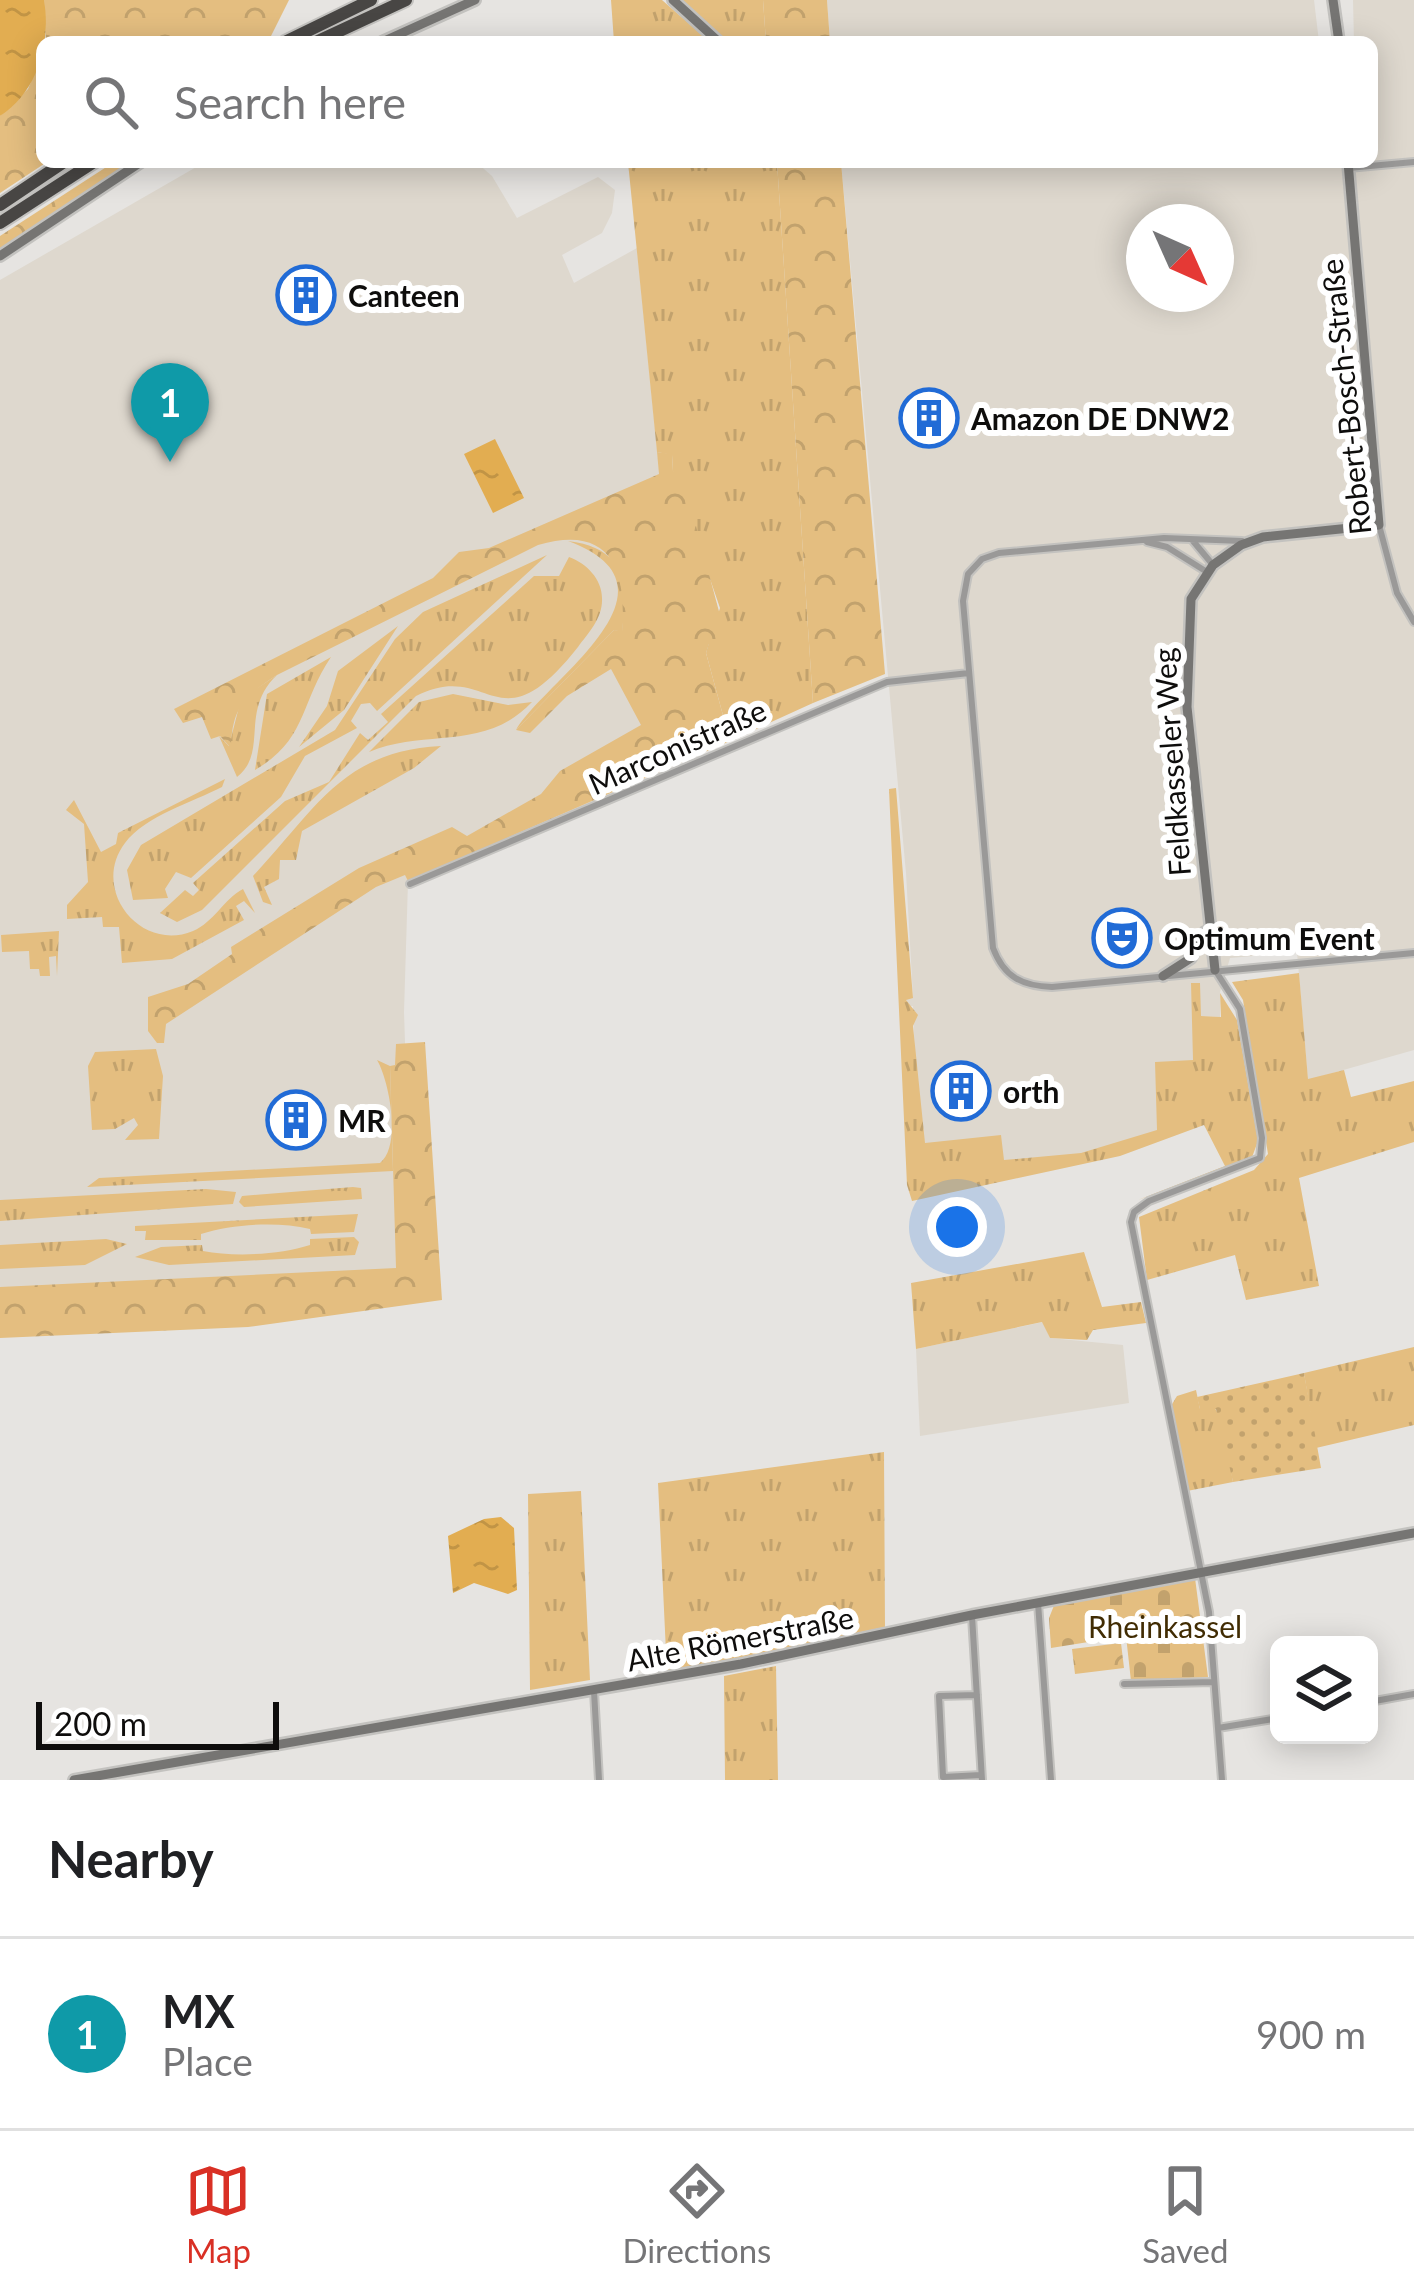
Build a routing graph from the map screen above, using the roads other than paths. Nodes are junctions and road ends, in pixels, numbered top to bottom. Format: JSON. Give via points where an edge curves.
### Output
{"nodes":[{"id":1,"x":371,"y":0,"type":"edge"},
{"id":2,"x":407,"y":0,"type":"edge"},
{"id":3,"x":475,"y":0,"type":"edge"},
{"id":4,"x":673,"y":0,"type":"edge"},
{"id":5,"x":1336,"y":0,"type":"edge"},
{"id":6,"x":297,"y":36,"type":"edge"},
{"id":7,"x":329,"y":36,"type":"edge"},
{"id":8,"x":353,"y":36,"type":"edge"},
{"id":9,"x":395,"y":36,"type":"edge"},
{"id":10,"x":712,"y":36,"type":"edge"},
{"id":11,"x":1339,"y":36,"type":"edge"},
{"id":12,"x":1414,"y":162,"type":"edge"},
{"id":13,"x":1378,"y":164,"type":"edge"},
{"id":14,"x":55,"y":168,"type":"edge"},
{"id":15,"x":85,"y":168,"type":"edge"},
{"id":16,"x":132,"y":168,"type":"edge"},
{"id":17,"x":1348,"y":168,"type":"edge"},
{"id":18,"x":0,"y":205,"type":"edge"},
{"id":19,"x":0,"y":224,"type":"edge"},
{"id":20,"x":0,"y":256,"type":"edge"},
{"id":21,"x":1379,"y":526,"type":"junction"},
{"id":22,"x":1190,"y":539,"type":"junction"},
{"id":23,"x":1138,"y":540,"type":"junction"},
{"id":24,"x":1250,"y":542,"type":"junction"},
{"id":25,"x":1210,"y":568,"type":"junction"},
{"id":26,"x":1414,"y":622,"type":"edge"},
{"id":27,"x":969,"y":673,"type":"junction"},
{"id":28,"x":410,"y":884,"type":"dead end"},
{"id":29,"x":1207,"y":927,"type":"junction"},
{"id":30,"x":1414,"y":953,"type":"edge"},
{"id":31,"x":1215,"y":970,"type":"junction"},
{"id":32,"x":1163,"y":976,"type":"junction"},
{"id":33,"x":1414,"y":1533,"type":"edge"},
{"id":34,"x":1199,"y":1575,"type":"junction"},
{"id":35,"x":1039,"y":1603,"type":"junction"},
{"id":36,"x":972,"y":1615,"type":"junction"},
{"id":37,"x":1214,"y":1682,"type":"junction"},
{"id":38,"x":1124,"y":1684,"type":"dead end"},
{"id":39,"x":594,"y":1691,"type":"junction"},
{"id":40,"x":1414,"y":1694,"type":"edge"},
{"id":41,"x":977,"y":1695,"type":"junction"},
{"id":42,"x":1378,"y":1700,"type":"edge"},
{"id":43,"x":1270,"y":1720,"type":"edge"},
{"id":44,"x":1216,"y":1729,"type":"junction"},
{"id":45,"x":982,"y":1778,"type":"edge"},
{"id":46,"x":74,"y":1780,"type":"edge"},
{"id":47,"x":599,"y":1780,"type":"edge"},
{"id":48,"x":1051,"y":1780,"type":"edge"},
{"id":49,"x":1222,"y":1780,"type":"edge"}],
"edges":[{"from":1,"to":6,"type":"highway"},
{"from":2,"to":7,"type":"highway"},
{"from":2,"to":8,"type":"highway"},
{"from":3,"to":9,"type":"street"},
{"from":4,"to":10,"type":"street"},
{"from":5,"to":11,"type":"street"},
{"from":12,"to":13,"type":"street"},
{"from":14,"to":18,"type":"highway"},
{"from":15,"to":19,"type":"highway"},
{"from":16,"to":20,"type":"street"},
{"from":17,"to":21,"type":"street","name":"Robert-Bosch-Straße"},
{"from":21,"to":24,"type":"street"},
{"from":21,"to":26,"type":"street","name":"Robert-Bosch-Straße"},
{"from":22,"to":23,"type":"street"},
{"from":22,"to":24,"type":"street"},
{"from":22,"to":25,"type":"street"},
{"from":23,"to":25,"type":"street"},
{"from":23,"to":27,"type":"street","via":[[982,559],[965,585]]},
{"from":24,"to":25,"type":"street"},
{"from":25,"to":29,"type":"street","name":"Feldkasseler Weg","via":[[1187,614],[1185,655]]},
{"from":27,"to":28,"type":"street","name":"Marconistraße","via":[[886,682]]},
{"from":27,"to":32,"type":"street","via":[[999,966],[1030,986]]},
{"from":29,"to":31,"type":"street","name":"Feldkasseler Weg"},
{"from":29,"to":32,"type":"street","via":[[1191,958]]},
{"from":30,"to":31,"type":"street"},
{"from":31,"to":32,"type":"street"},
{"from":31,"to":34,"type":"street","name":"Feldkasseler Weg","via":[[1240,1010],[1260,1158],[1149,1201],[1131,1222]]},
{"from":33,"to":34,"type":"street","name":"Alte Römerstraße"},
{"from":34,"to":35,"type":"street","name":"Alte Römerstraße"},
{"from":34,"to":37,"type":"street","name":"Feldkasseler Weg"},
{"from":35,"to":36,"type":"street","name":"Alte Römerstraße"},
{"from":35,"to":48,"type":"street"},
{"from":36,"to":39,"type":"street","name":"Alte Römerstraße"},
{"from":36,"to":41,"type":"street"},
{"from":37,"to":38,"type":"street"},
{"from":37,"to":44,"type":"street","name":"Feldkasseler Weg"},
{"from":39,"to":46,"type":"street","name":"Alte Römerstraße"},
{"from":39,"to":47,"type":"street"},
{"from":40,"to":42,"type":"street"},
{"from":41,"to":45,"type":"street"},
{"from":41,"to":45,"type":"street","via":[[939,1696],[943,1777]]},
{"from":43,"to":44,"type":"street"},
{"from":44,"to":49,"type":"street","name":"Feldkasseler Weg"}]}
